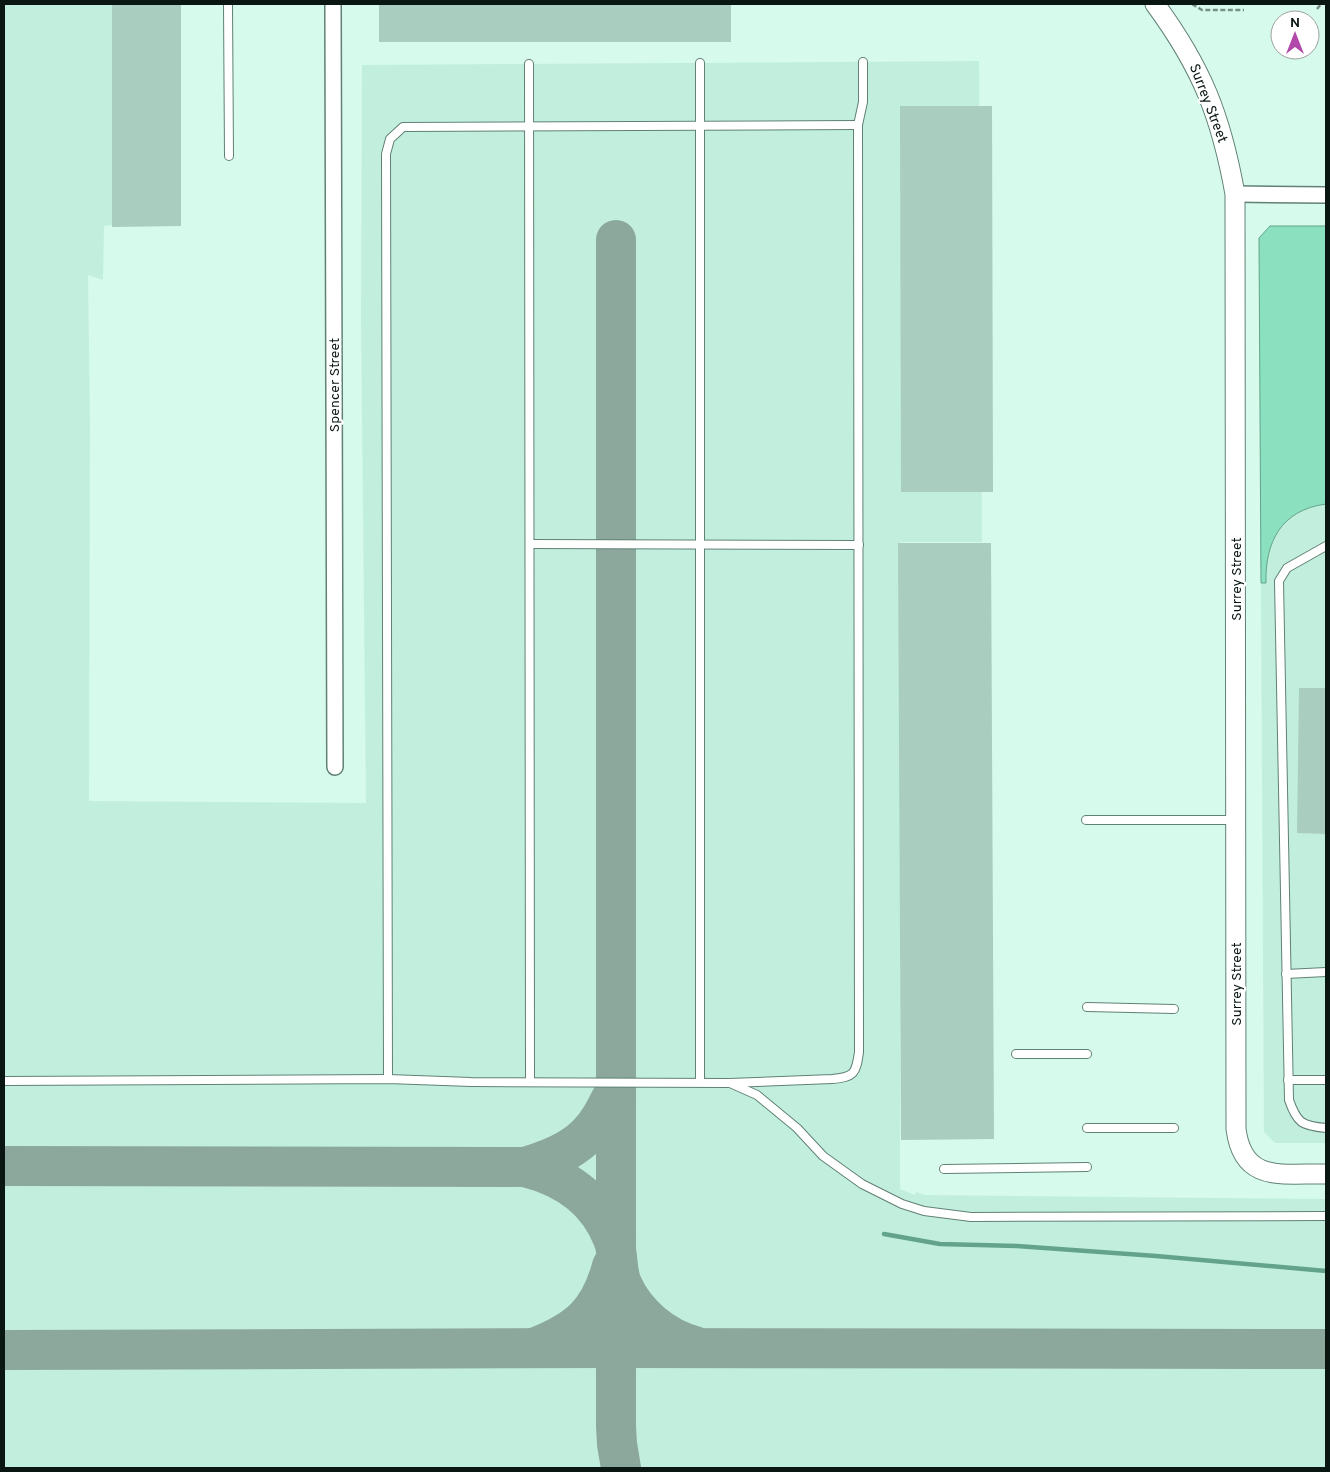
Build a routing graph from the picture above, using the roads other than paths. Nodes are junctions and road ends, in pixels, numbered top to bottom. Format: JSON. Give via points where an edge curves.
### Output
{"nodes":[{"id":1,"x":228,"y":4,"type":"edge"},
{"id":2,"x":333,"y":4,"type":"edge"},
{"id":3,"x":1155,"y":4,"type":"edge"},
{"id":4,"x":863,"y":62,"type":"dead end"},
{"id":5,"x":700,"y":63,"type":"dead end"},
{"id":6,"x":529,"y":64,"type":"dead end"},
{"id":7,"x":858,"y":125,"type":"junction"},
{"id":8,"x":529,"y":127,"type":"junction"},
{"id":9,"x":700,"y":127,"type":"junction"},
{"id":10,"x":229,"y":156,"type":"dead end"},
{"id":11,"x":1235,"y":194,"type":"junction"},
{"id":12,"x":1326,"y":195,"type":"edge"},
{"id":13,"x":530,"y":544,"type":"junction"},
{"id":14,"x":700,"y":544,"type":"junction"},
{"id":15,"x":859,"y":545,"type":"junction"},
{"id":16,"x":1326,"y":546,"type":"edge"},
{"id":17,"x":335,"y":767,"type":"dead end"},
{"id":18,"x":1086,"y":820,"type":"dead end"},
{"id":19,"x":1236,"y":820,"type":"junction"},
{"id":20,"x":1326,"y":972,"type":"edge"},
{"id":21,"x":1286,"y":974,"type":"junction"},
{"id":22,"x":1087,"y":1007,"type":"dead end"},
{"id":23,"x":1174,"y":1009,"type":"dead end"},
{"id":24,"x":1016,"y":1054,"type":"dead end"},
{"id":25,"x":1086,"y":1054,"type":"dead end"},
{"id":26,"x":388,"y":1079,"type":"junction"},
{"id":27,"x":1288,"y":1080,"type":"junction"},
{"id":28,"x":1326,"y":1080,"type":"edge"},
{"id":29,"x":4,"y":1081,"type":"edge"},
{"id":30,"x":530,"y":1082,"type":"junction"},
{"id":31,"x":700,"y":1082,"type":"junction"},
{"id":32,"x":729,"y":1083,"type":"junction"},
{"id":33,"x":1087,"y":1128,"type":"dead end"},
{"id":34,"x":1174,"y":1128,"type":"dead end"},
{"id":35,"x":1326,"y":1128,"type":"edge"},
{"id":36,"x":1086,"y":1167,"type":"dead end"},
{"id":37,"x":944,"y":1169,"type":"dead end"},
{"id":38,"x":1326,"y":1174,"type":"edge"},
{"id":39,"x":1326,"y":1216,"type":"edge"}],
"edges":[{"from":1,"to":10,"type":"lane"},
{"from":2,"to":17,"type":"street","name":"Spencer Street"},
{"from":3,"to":11,"type":"street","name":"Surrey Street","via":[[1192,58],[1211,100],[1223,134]]},
{"from":4,"to":7,"type":"lane","via":[[864,102]]},
{"from":5,"to":9,"type":"lane"},
{"from":6,"to":8,"type":"lane"},
{"from":7,"to":9,"type":"lane"},
{"from":7,"to":15,"type":"lane"},
{"from":8,"to":9,"type":"lane"},
{"from":8,"to":13,"type":"lane"},
{"from":8,"to":26,"type":"lane","via":[[403,127],[387,146]]},
{"from":9,"to":14,"type":"lane"},
{"from":11,"to":12,"type":"street"},
{"from":11,"to":19,"type":"street","name":"Surrey Street"},
{"from":13,"to":14,"type":"lane"},
{"from":13,"to":30,"type":"lane"},
{"from":14,"to":15,"type":"lane"},
{"from":14,"to":31,"type":"lane"},
{"from":15,"to":32,"type":"lane","via":[[857,1068],[846,1078],[832,1080]]},
{"from":16,"to":21,"type":"lane","via":[[1287,568],[1279,581]]},
{"from":18,"to":19,"type":"lane"},
{"from":19,"to":38,"type":"street","name":"Surrey Street","via":[[1238,1146],[1253,1167],[1265,1171]]},
{"from":20,"to":21,"type":"lane"},
{"from":21,"to":27,"type":"lane"},
{"from":22,"to":23,"type":"lane"},
{"from":24,"to":25,"type":"lane"},
{"from":26,"to":29,"type":"lane"},
{"from":26,"to":30,"type":"lane"},
{"from":27,"to":28,"type":"lane"},
{"from":27,"to":35,"type":"lane","via":[[1294,1116],[1306,1126]]},
{"from":30,"to":31,"type":"lane"},
{"from":31,"to":32,"type":"lane"},
{"from":32,"to":39,"type":"lane","via":[[757,1095],[797,1128],[823,1156],[862,1184],[924,1211],[971,1216]]},
{"from":33,"to":34,"type":"lane"},
{"from":36,"to":37,"type":"lane"}]}
